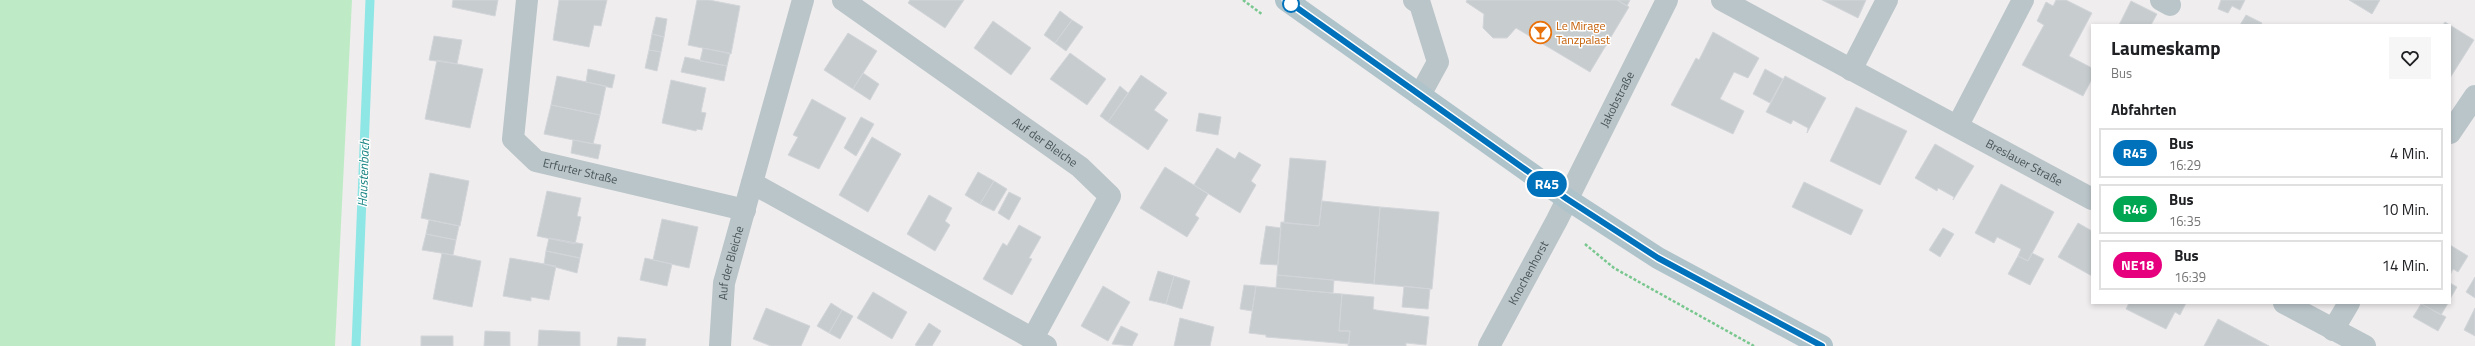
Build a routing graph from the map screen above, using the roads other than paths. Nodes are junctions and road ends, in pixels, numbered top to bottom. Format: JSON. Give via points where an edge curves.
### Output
{"nodes":[{"id":1,"x":527,"y":0,"type":"edge"},
{"id":2,"x":802,"y":0,"type":"edge"},
{"id":3,"x":843,"y":0,"type":"edge"},
{"id":4,"x":1286,"y":0,"type":"edge"},
{"id":5,"x":1414,"y":0,"type":"edge"},
{"id":6,"x":1667,"y":0,"type":"edge"},
{"id":7,"x":1722,"y":0,"type":"edge"},
{"id":8,"x":1887,"y":0,"type":"edge"},
{"id":9,"x":2023,"y":0,"type":"edge"},
{"id":10,"x":1851,"y":70,"type":"junction"},
{"id":11,"x":1420,"y":95,"type":"junction"},
{"id":12,"x":2475,"y":96,"type":"edge"},
{"id":13,"x":1958,"y":125,"type":"junction"},
{"id":14,"x":2451,"y":132,"type":"edge"},
{"id":15,"x":752,"y":183,"type":"junction"},
{"id":16,"x":2091,"y":197,"type":"edge"},
{"id":17,"x":1567,"y":199,"type":"junction"},
{"id":18,"x":745,"y":210,"type":"junction"},
{"id":19,"x":2286,"y":304,"type":"edge"},
{"id":20,"x":2348,"y":304,"type":"edge"},
{"id":21,"x":2333,"y":330,"type":"junction"},
{"id":22,"x":1039,"y":343,"type":"edge"},
{"id":23,"x":720,"y":346,"type":"edge"},
{"id":24,"x":1489,"y":346,"type":"edge"},
{"id":25,"x":1822,"y":346,"type":"edge"},
{"id":26,"x":2365,"y":346,"type":"edge"}],
"edges":[{"from":1,"to":18,"type":"street","name":"Erfurter Straße","via":[[513,139],[536,161]]},
{"from":2,"to":15,"type":"street","name":"Auf der Bleiche"},
{"from":3,"to":22,"type":"street","name":"Auf der Bleiche","via":[[1080,167],[1110,196]]},
{"from":4,"to":11,"type":"main road"},
{"from":5,"to":11,"type":"street","via":[[1420,4],[1438,62]]},
{"from":6,"to":17,"type":"street","name":"Jakobstraße"},
{"from":7,"to":10,"type":"street","name":"Breslauer Straße"},
{"from":8,"to":10,"type":"street"},
{"from":9,"to":13,"type":"street"},
{"from":10,"to":13,"type":"street","name":"Breslauer Straße"},
{"from":11,"to":17,"type":"main road"},
{"from":12,"to":14,"type":"street"},
{"from":13,"to":16,"type":"street","name":"Breslauer Straße"},
{"from":15,"to":18,"type":"street","name":"Auf der Bleiche"},
{"from":15,"to":22,"type":"street","name":"Auf der Bleiche"},
{"from":17,"to":24,"type":"street","name":"Knochenhorst"},
{"from":17,"to":25,"type":"main road","via":[[1658,258]]},
{"from":18,"to":23,"type":"street","name":"Auf der Bleiche","via":[[724,283]]},
{"from":19,"to":21,"type":"street"},
{"from":20,"to":21,"type":"street"},
{"from":21,"to":26,"type":"street"}]}
